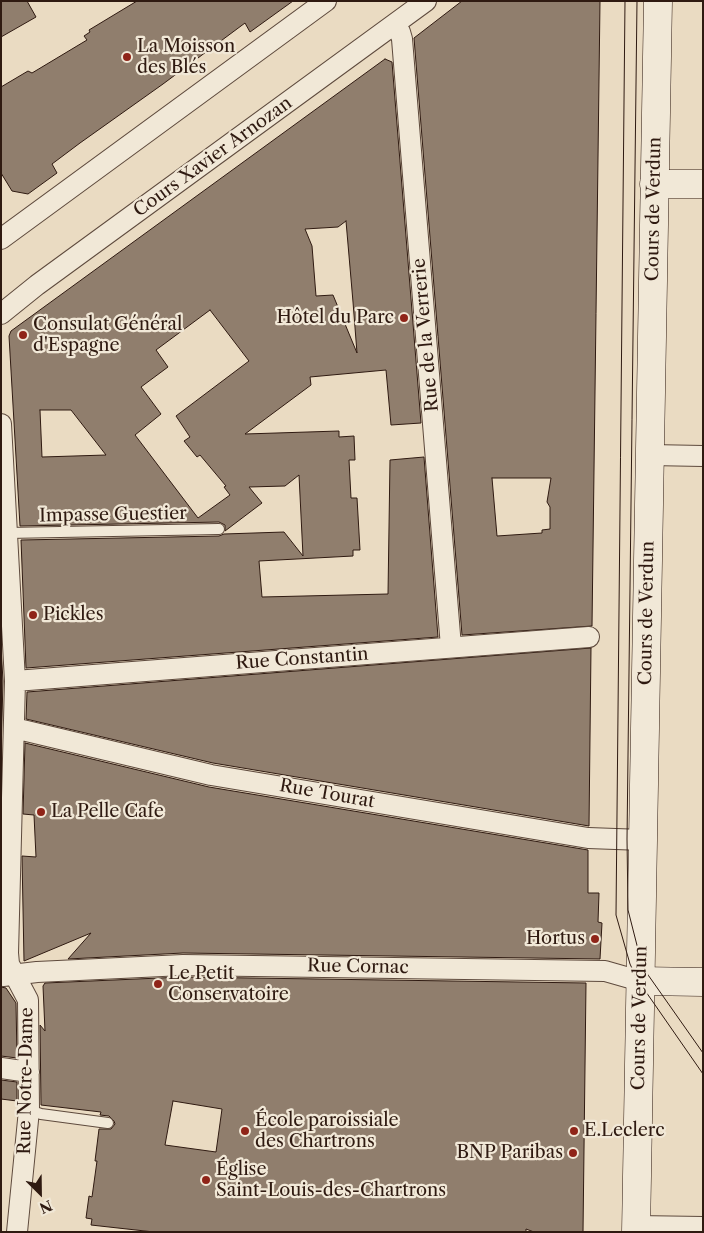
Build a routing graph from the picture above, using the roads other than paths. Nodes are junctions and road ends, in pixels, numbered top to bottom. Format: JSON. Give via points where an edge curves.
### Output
{"nodes":[{"id":1,"x":426,"y":1,"type":"edge"},
{"id":2,"x":658,"y":1,"type":"edge"},
{"id":3,"x":317,"y":4,"type":"edge"},
{"id":4,"x":394,"y":25,"type":"junction"},
{"id":5,"x":654,"y":184,"type":"junction"},
{"id":6,"x":703,"y":184,"type":"edge"},
{"id":7,"x":1,"y":240,"type":"edge"},
{"id":8,"x":1,"y":314,"type":"edge"},
{"id":9,"x":1,"y":424,"type":"edge"},
{"id":10,"x":650,"y":456,"type":"junction"},
{"id":11,"x":703,"y":456,"type":"edge"},
{"id":12,"x":219,"y":529,"type":"dead end"},
{"id":13,"x":7,"y":533,"type":"junction"},
{"id":14,"x":5,"y":559,"type":"edge"},
{"id":15,"x":589,"y":637,"type":"dead end"},
{"id":16,"x":451,"y":647,"type":"junction"},
{"id":17,"x":8,"y":680,"type":"edge"},
{"id":18,"x":14,"y":728,"type":"junction"},
{"id":19,"x":6,"y":818,"type":"edge"},
{"id":20,"x":643,"y":840,"type":"junction"},
{"id":21,"x":8,"y":976,"type":"edge"},
{"id":22,"x":640,"y":981,"type":"junction"},
{"id":23,"x":703,"y":982,"type":"edge"},
{"id":24,"x":1,"y":1068,"type":"edge"},
{"id":25,"x":29,"y":1072,"type":"junction"},
{"id":26,"x":29,"y":1110,"type":"junction"},
{"id":27,"x":108,"y":1123,"type":"dead end"},
{"id":28,"x":703,"y":1227,"type":"edge"},
{"id":29,"x":636,"y":1229,"type":"edge"},
{"id":30,"x":17,"y":1232,"type":"edge"}],
"edges":[{"from":1,"to":4,"type":"street","name":"Cours Xavier Arnozan"},
{"from":2,"to":5,"type":"main road","name":"Cours de Verdun"},
{"from":3,"to":7,"type":"street"},
{"from":4,"to":8,"type":"street","name":"Cours Xavier Arnozan"},
{"from":4,"to":16,"type":"street","name":"Rue de la Verrerie","via":[[402,39]]},
{"from":5,"to":6,"type":"main road"},
{"from":5,"to":10,"type":"main road","name":"Cours de Verdun"},
{"from":9,"to":13,"type":"street","name":"Rue Notre-Dame"},
{"from":10,"to":11,"type":"street"},
{"from":10,"to":20,"type":"main road","name":"Cours de Verdun"},
{"from":12,"to":13,"type":"lane","name":"Impasse Guestier"},
{"from":13,"to":14,"type":"street","name":"Rue Notre-Dame"},
{"from":14,"to":17,"type":"street","name":"Rue Notre-Dame"},
{"from":15,"to":16,"type":"street","name":"Rue Constantin"},
{"from":16,"to":17,"type":"street","name":"Rue Constantin"},
{"from":17,"to":18,"type":"street","name":"Rue Notre-Dame"},
{"from":18,"to":19,"type":"street","name":"Rue Notre-Dame"},
{"from":18,"to":20,"type":"street","name":"Rue Tourat","via":[[211,775],[588,838]]},
{"from":19,"to":21,"type":"street","name":"Rue Notre-Dame"},
{"from":20,"to":22,"type":"main road","name":"Cours de Verdun"},
{"from":21,"to":22,"type":"street","name":"Rue Cornac","via":[[183,964],[605,971]]},
{"from":21,"to":25,"type":"street","name":"Rue Notre-Dame","via":[[28,1000]]},
{"from":22,"to":23,"type":"main road"},
{"from":22,"to":29,"type":"main road","name":"Cours de Verdun"},
{"from":24,"to":25,"type":"street"},
{"from":25,"to":26,"type":"street","name":"Rue Notre-Dame"},
{"from":26,"to":27,"type":"lane"},
{"from":26,"to":30,"type":"street","name":"Rue Notre-Dame"},
{"from":28,"to":29,"type":"street"}]}
